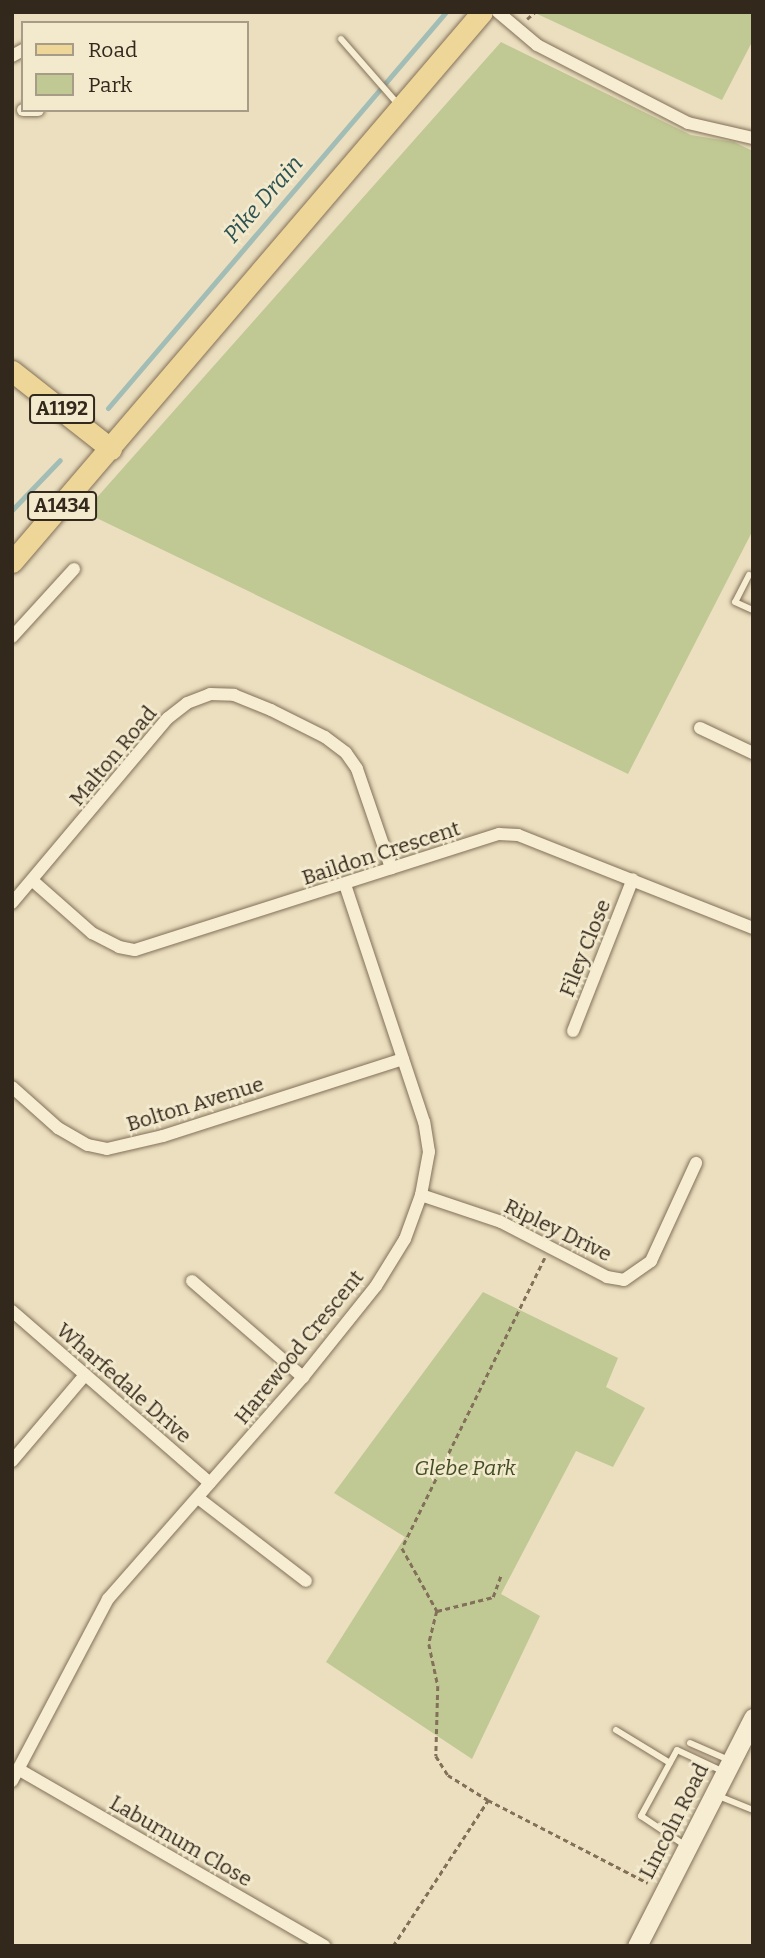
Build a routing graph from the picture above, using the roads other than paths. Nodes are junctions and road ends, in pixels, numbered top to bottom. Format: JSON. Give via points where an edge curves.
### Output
{"nodes":[{"id":1,"x":482,"y":12,"type":"edge"},
{"id":2,"x":498,"y":12,"type":"edge"},
{"id":3,"x":341,"y":39,"type":"dead end"},
{"id":4,"x":401,"y":107,"type":"junction"},
{"id":5,"x":753,"y":138,"type":"edge"},
{"id":6,"x":12,"y":371,"type":"edge"},
{"id":7,"x":111,"y":449,"type":"junction"},
{"id":8,"x":12,"y":562,"type":"edge"},
{"id":9,"x":74,"y":569,"type":"dead end"},
{"id":10,"x":749,"y":575,"type":"dead end"},
{"id":11,"x":753,"y":610,"type":"edge"},
{"id":12,"x":12,"y":637,"type":"edge"},
{"id":13,"x":700,"y":728,"type":"dead end"},
{"id":14,"x":753,"y":753,"type":"edge"},
{"id":15,"x":391,"y":868,"type":"junction"},
{"id":16,"x":633,"y":879,"type":"junction"},
{"id":17,"x":33,"y":881,"type":"junction"},
{"id":18,"x":345,"y":884,"type":"junction"},
{"id":19,"x":12,"y":903,"type":"edge"},
{"id":20,"x":753,"y":928,"type":"edge"},
{"id":21,"x":573,"y":1031,"type":"dead end"},
{"id":22,"x":403,"y":1059,"type":"junction"},
{"id":23,"x":12,"y":1087,"type":"edge"},
{"id":24,"x":696,"y":1163,"type":"dead end"},
{"id":25,"x":421,"y":1195,"type":"junction"},
{"id":26,"x":192,"y":1281,"type":"dead end"},
{"id":27,"x":12,"y":1311,"type":"edge"},
{"id":28,"x":85,"y":1375,"type":"junction"},
{"id":29,"x":303,"y":1377,"type":"junction"},
{"id":30,"x":12,"y":1461,"type":"edge"},
{"id":31,"x":210,"y":1483,"type":"junction"},
{"id":32,"x":198,"y":1498,"type":"junction"},
{"id":33,"x":306,"y":1581,"type":"dead end"},
{"id":34,"x":753,"y":1718,"type":"edge"},
{"id":35,"x":616,"y":1730,"type":"dead end"},
{"id":36,"x":690,"y":1743,"type":"dead end"},
{"id":37,"x":670,"y":1763,"type":"junction"},
{"id":38,"x":728,"y":1767,"type":"junction"},
{"id":39,"x":15,"y":1775,"type":"edge"},
{"id":40,"x":715,"y":1794,"type":"junction"},
{"id":41,"x":753,"y":1810,"type":"edge"},
{"id":42,"x":688,"y":1847,"type":"junction"},
{"id":43,"x":325,"y":1946,"type":"edge"},
{"id":44,"x":637,"y":1946,"type":"edge"}],
"edges":[{"from":1,"to":4,"type":"main road","number":"A1434"},
{"from":2,"to":5,"type":"street","via":[[537,45],[688,123]]},
{"from":3,"to":4,"type":"lane"},
{"from":4,"to":7,"type":"main road","number":"A1434"},
{"from":6,"to":7,"type":"main road","number":"A1192"},
{"from":7,"to":8,"type":"main road","number":"A1434"},
{"from":9,"to":12,"type":"street"},
{"from":10,"to":11,"type":"lane","via":[[735,602]]},
{"from":13,"to":14,"type":"street"},
{"from":15,"to":16,"type":"street","name":"Baildon Crescent","via":[[499,834],[518,835]]},
{"from":15,"to":17,"type":"street","name":"Malton Road","via":[[357,769],[345,753],[325,737],[271,710],[234,695],[210,694],[187,703],[168,718]]},
{"from":15,"to":18,"type":"street","name":"Baildon Crescent"},
{"from":16,"to":20,"type":"street","name":"Baildon Crescent"},
{"from":16,"to":21,"type":"street","name":"Filey Close"},
{"from":17,"to":18,"type":"street","name":"Baildon Crescent","via":[[92,933],[135,950]]},
{"from":17,"to":19,"type":"street","name":"Malton Road"},
{"from":18,"to":22,"type":"street","name":"Harewood Crescent"},
{"from":22,"to":23,"type":"street","name":"Bolton Avenue","via":[[163,1136],[107,1149],[88,1145],[58,1128]]},
{"from":22,"to":25,"type":"street","name":"Harewood Crescent","via":[[429,1152]]},
{"from":24,"to":25,"type":"street","name":"Ripley Drive","via":[[651,1261],[624,1280],[607,1276],[501,1222]]},
{"from":25,"to":29,"type":"street","name":"Harewood Crescent","via":[[405,1239],[376,1286]]},
{"from":26,"to":29,"type":"street"},
{"from":27,"to":28,"type":"street","name":"Wharfedale Drive"},
{"from":28,"to":30,"type":"street"},
{"from":28,"to":31,"type":"street","name":"Wharfedale Drive"},
{"from":29,"to":31,"type":"street","name":"Harewood Crescent"},
{"from":31,"to":32,"type":"street","name":"Harewood Crescent"},
{"from":32,"to":33,"type":"street"},
{"from":32,"to":39,"type":"street","name":"Harewood Crescent","via":[[108,1599]]},
{"from":34,"to":38,"type":"street","name":"Lincoln Road"},
{"from":35,"to":37,"type":"lane"},
{"from":36,"to":38,"type":"lane"},
{"from":37,"to":38,"type":"lane","via":[[677,1750]]},
{"from":37,"to":42,"type":"lane","via":[[641,1816]]},
{"from":38,"to":40,"type":"street","name":"Lincoln Road"},
{"from":39,"to":43,"type":"street","name":"Laburnum Close"},
{"from":40,"to":41,"type":"lane"},
{"from":40,"to":42,"type":"street","name":"Lincoln Road"},
{"from":42,"to":44,"type":"street","name":"Lincoln Road"}]}
